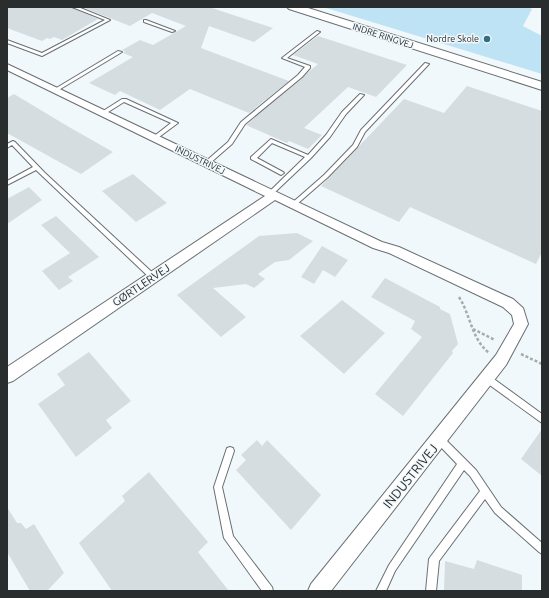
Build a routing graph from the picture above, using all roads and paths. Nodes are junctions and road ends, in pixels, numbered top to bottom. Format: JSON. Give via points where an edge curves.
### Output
{"nodes":[{"id":1,"x":74,"y":7,"type":"edge"},
{"id":2,"x":293,"y":7,"type":"edge"},
{"id":3,"x":145,"y":21,"type":"dead end"},
{"id":4,"x":174,"y":31,"type":"dead end"},
{"id":5,"x":318,"y":32,"type":"dead end"},
{"id":6,"x":7,"y":41,"type":"edge"},
{"id":7,"x":120,"y":52,"type":"dead end"},
{"id":8,"x":427,"y":64,"type":"dead end"},
{"id":9,"x":12,"y":69,"type":"edge"},
{"id":10,"x":7,"y":77,"type":"edge"},
{"id":11,"x":542,"y":86,"type":"edge"},
{"id":12,"x":56,"y":90,"type":"junction"},
{"id":13,"x":362,"y":94,"type":"dead end"},
{"id":14,"x":103,"y":113,"type":"junction"},
{"id":15,"x":155,"y":138,"type":"junction"},
{"id":16,"x":7,"y":146,"type":"edge"},
{"id":17,"x":309,"y":158,"type":"junction"},
{"id":18,"x":207,"y":163,"type":"junction"},
{"id":19,"x":37,"y":168,"type":"junction"},
{"id":20,"x":281,"y":173,"type":"dead end"},
{"id":21,"x":7,"y":183,"type":"edge"},
{"id":22,"x":273,"y":194,"type":"junction"},
{"id":23,"x":294,"y":204,"type":"junction"},
{"id":24,"x":153,"y":277,"type":"junction"},
{"id":25,"x":457,"y":295,"type":"dead end"},
{"id":26,"x":472,"y":329,"type":"junction"},
{"id":27,"x":505,"y":354,"type":"junction"},
{"id":28,"x":542,"y":364,"type":"edge"},
{"id":29,"x":7,"y":376,"type":"edge"},
{"id":30,"x":487,"y":378,"type":"junction"},
{"id":31,"x":542,"y":419,"type":"edge"},
{"id":32,"x":439,"y":439,"type":"junction"},
{"id":33,"x":230,"y":451,"type":"dead end"},
{"id":34,"x":463,"y":463,"type":"junction"},
{"id":35,"x":485,"y":491,"type":"junction"},
{"id":36,"x":542,"y":549,"type":"edge"},
{"id":37,"x":268,"y":591,"type":"edge"},
{"id":38,"x":318,"y":591,"type":"edge"},
{"id":39,"x":381,"y":591,"type":"edge"},
{"id":40,"x":431,"y":591,"type":"edge"}],
"edges":[{"from":1,"to":6,"type":"lane","via":[[108,20],[42,56]]},
{"from":2,"to":11,"type":"street","name":"INDRE RINGVEJ"},
{"from":3,"to":4,"type":"lane"},
{"from":5,"to":18,"type":"lane","via":[[284,58],[308,67],[243,123],[230,144]]},
{"from":7,"to":12,"type":"lane"},
{"from":8,"to":23,"type":"lane","via":[[363,131],[355,146]]},
{"from":9,"to":10,"type":"street"},
{"from":9,"to":12,"type":"street","name":"INDUSTRIVEJ"},
{"from":12,"to":14,"type":"street","name":"INDUSTRIVEJ"},
{"from":13,"to":17,"type":"lane"},
{"from":14,"to":15,"type":"street","name":"INDUSTRIVEJ"},
{"from":14,"to":15,"type":"lane","via":[[124,100],[175,123]]},
{"from":15,"to":18,"type":"street","name":"INDUSTRIVEJ"},
{"from":16,"to":19,"type":"lane","via":[[13,143]]},
{"from":17,"to":20,"type":"lane","via":[[271,141],[253,158]]},
{"from":17,"to":22,"type":"lane"},
{"from":18,"to":22,"type":"street","name":"INDUSTRIVEJ"},
{"from":19,"to":21,"type":"lane"},
{"from":19,"to":24,"type":"lane"},
{"from":22,"to":23,"type":"street","name":"INDUSTRIVEJ"},
{"from":22,"to":24,"type":"street","name":"GØRTLERVEJ"},
{"from":23,"to":27,"type":"street","name":"INDUSTRIVEJ","via":[[508,303],[518,312],[521,324]]},
{"from":24,"to":29,"type":"street","name":"GØRTLERVEJ"},
{"from":25,"to":26,"type":"path","via":[[461,298]]},
{"from":26,"to":27,"type":"path"},
{"from":26,"to":27,"type":"path","via":[[485,350]]},
{"from":27,"to":28,"type":"path"},
{"from":27,"to":30,"type":"street","name":"INDUSTRIVEJ"},
{"from":30,"to":31,"type":"lane"},
{"from":30,"to":32,"type":"street","name":"INDUSTRIVEJ"},
{"from":32,"to":34,"type":"lane"},
{"from":32,"to":38,"type":"street","name":"INDUSTRIVEJ"},
{"from":33,"to":37,"type":"lane","via":[[218,486],[229,538]]},
{"from":34,"to":35,"type":"lane"},
{"from":34,"to":39,"type":"lane","via":[[392,568]]},
{"from":35,"to":36,"type":"lane","via":[[498,510]]},
{"from":35,"to":40,"type":"lane","via":[[434,559]]}]}
